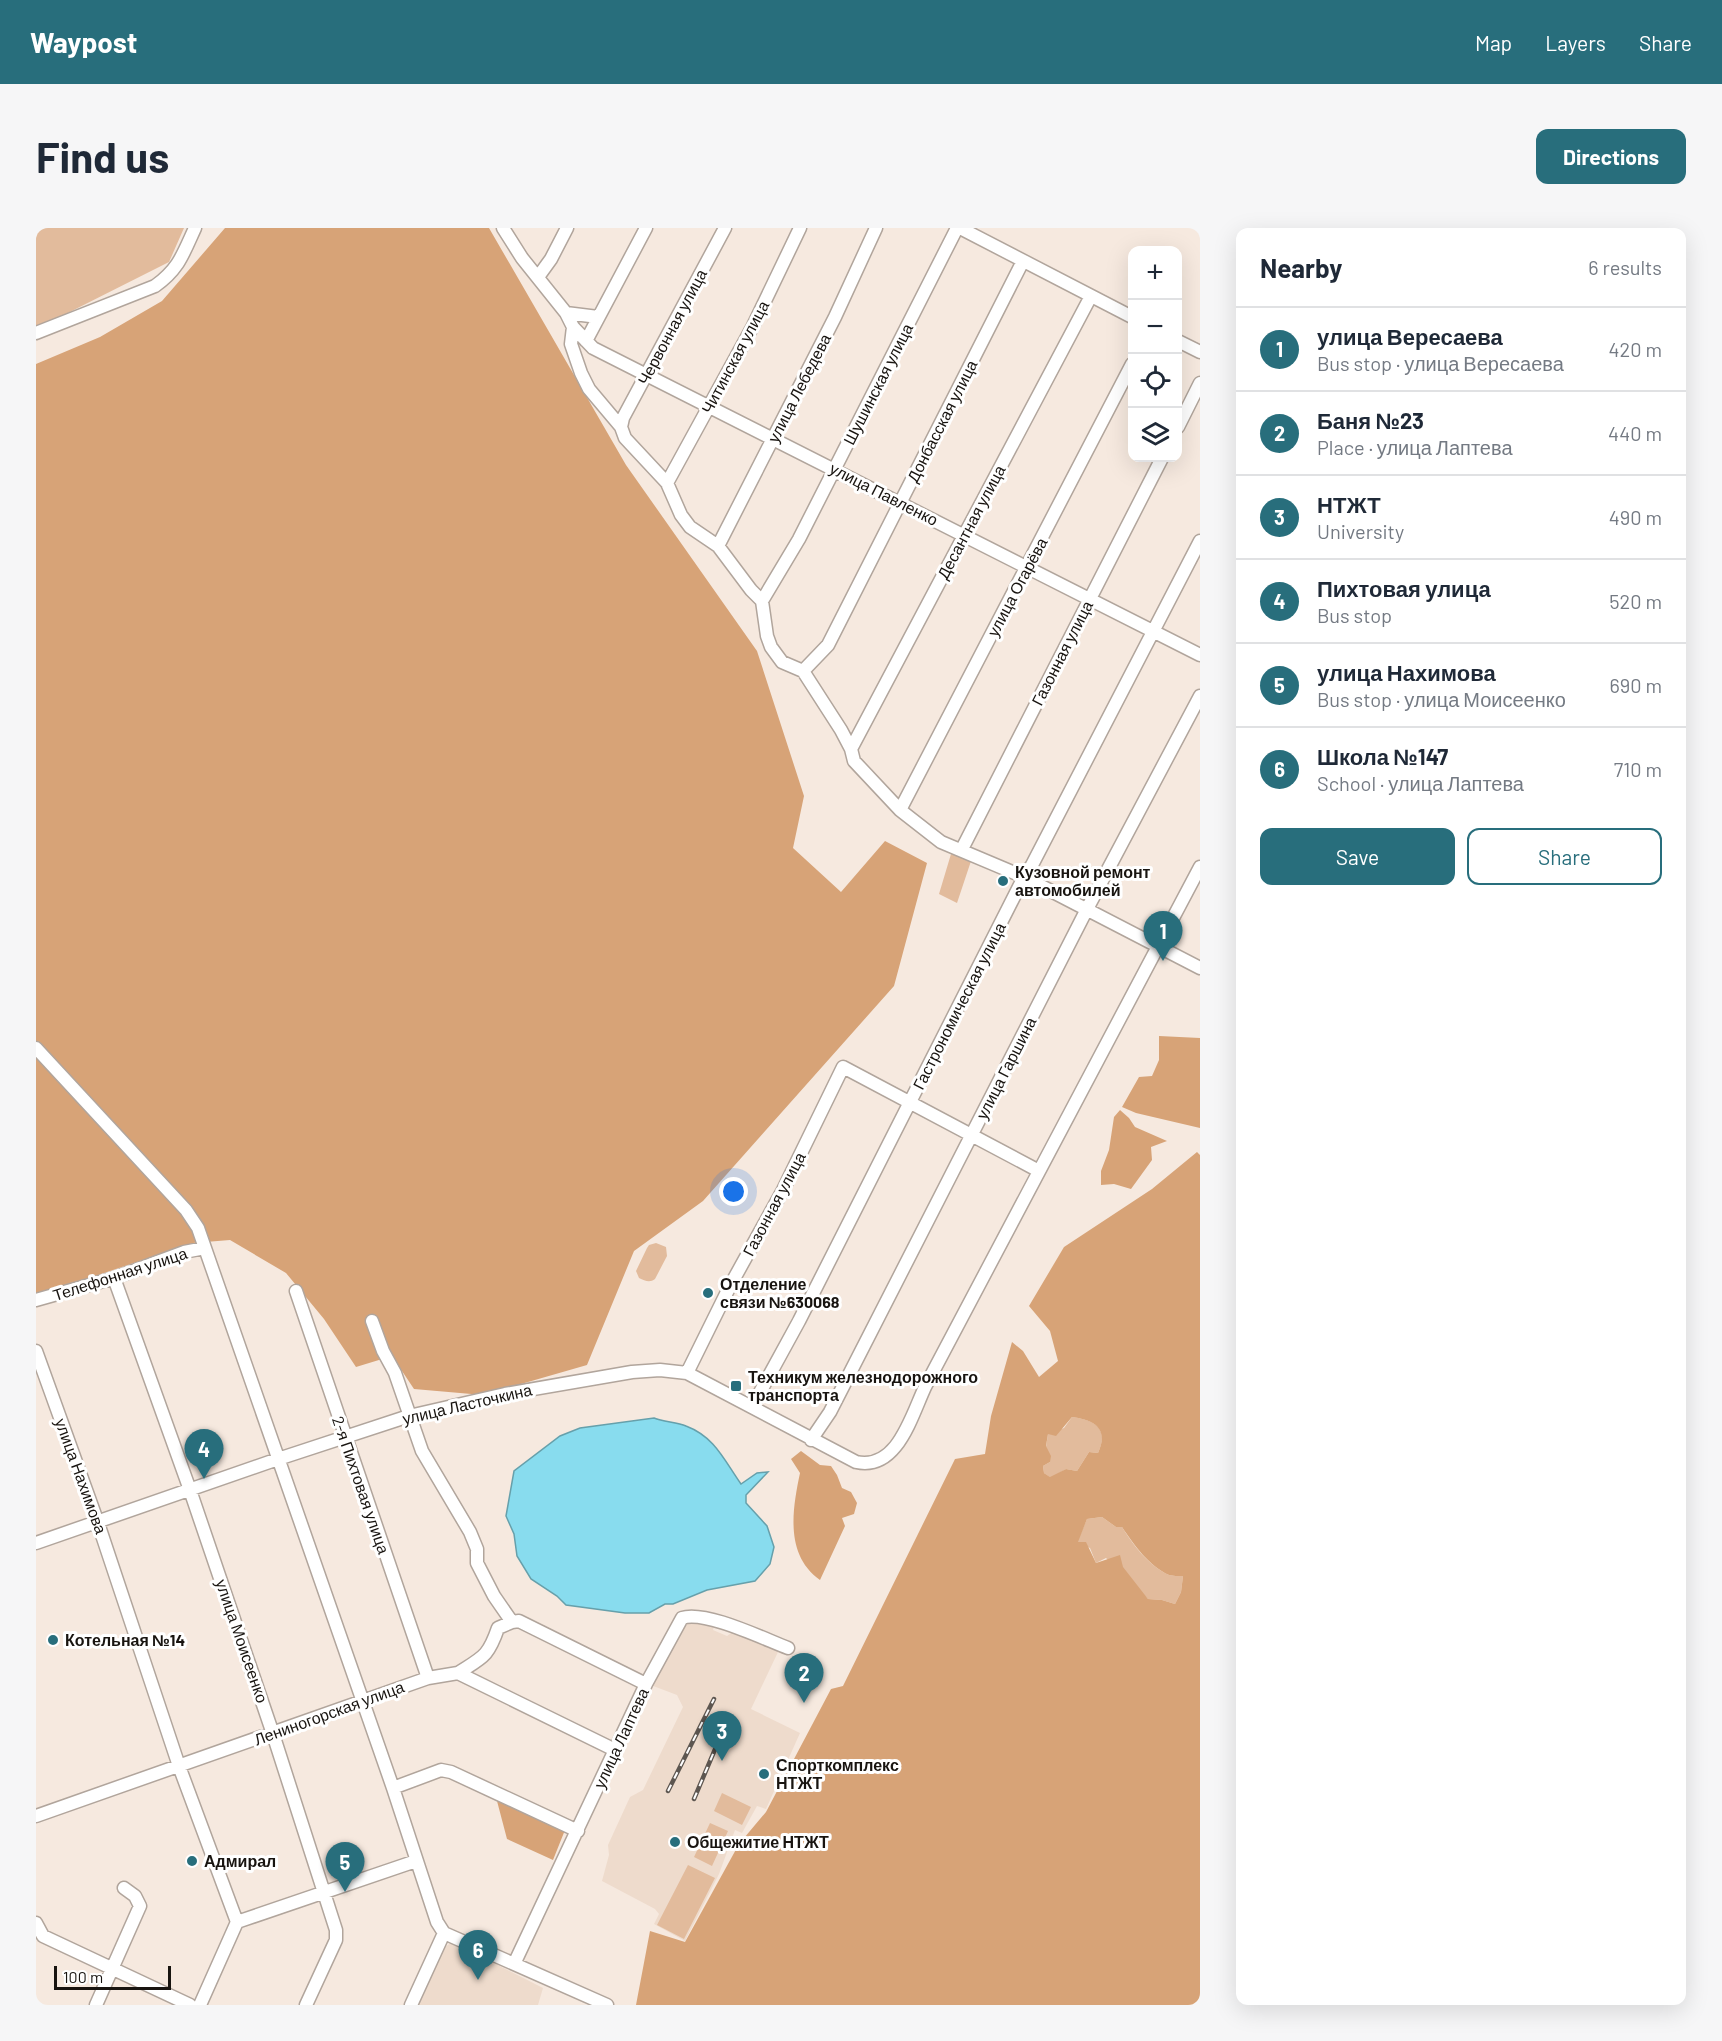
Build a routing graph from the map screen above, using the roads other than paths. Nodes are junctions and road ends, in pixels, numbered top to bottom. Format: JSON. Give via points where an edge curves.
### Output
{"nodes":[{"id":1,"x":195,"y":228,"type":"edge"},
{"id":2,"x":503,"y":228,"type":"edge"},
{"id":3,"x":567,"y":228,"type":"edge"},
{"id":4,"x":646,"y":228,"type":"edge"},
{"id":5,"x":725,"y":228,"type":"edge"},
{"id":6,"x":800,"y":228,"type":"edge"},
{"id":7,"x":876,"y":228,"type":"edge"},
{"id":8,"x":959,"y":228,"type":"edge"},
{"id":9,"x":1023,"y":261,"type":"junction"},
{"id":10,"x":538,"y":277,"type":"junction"},
{"id":11,"x":1091,"y":296,"type":"junction"},
{"id":12,"x":566,"y":313,"type":"junction"},
{"id":13,"x":1128,"y":315,"type":"edge"},
{"id":14,"x":598,"y":317,"type":"junction"},
{"id":15,"x":573,"y":327,"type":"junction"},
{"id":16,"x":36,"y":333,"type":"edge"},
{"id":17,"x":586,"y":341,"type":"junction"},
{"id":18,"x":1182,"y":343,"type":"edge"},
{"id":19,"x":1200,"y":352,"type":"edge"},
{"id":20,"x":1128,"y":372,"type":"edge"},
{"id":21,"x":647,"y":375,"type":"junction"},
{"id":22,"x":1200,"y":383,"type":"edge"},
{"id":23,"x":710,"y":406,"type":"junction"},
{"id":24,"x":1182,"y":419,"type":"edge"},
{"id":25,"x":621,"y":428,"type":"junction"},
{"id":26,"x":773,"y":438,"type":"junction"},
{"id":27,"x":1160,"y":462,"type":"edge"},
{"id":28,"x":835,"y":469,"type":"junction"},
{"id":29,"x":667,"y":483,"type":"junction"},
{"id":30,"x":901,"y":502,"type":"junction"},
{"id":31,"x":964,"y":535,"type":"junction"},
{"id":32,"x":1200,"y":541,"type":"edge"},
{"id":33,"x":718,"y":546,"type":"junction"},
{"id":34,"x":1027,"y":567,"type":"junction"},
{"id":35,"x":1090,"y":599,"type":"junction"},
{"id":36,"x":762,"y":601,"type":"junction"},
{"id":37,"x":1153,"y":631,"type":"junction"},
{"id":38,"x":1200,"y":655,"type":"edge"},
{"id":39,"x":803,"y":671,"type":"junction"},
{"id":40,"x":1200,"y":696,"type":"edge"},
{"id":41,"x":851,"y":749,"type":"junction"},
{"id":42,"x":900,"y":810,"type":"junction"},
{"id":43,"x":962,"y":849,"type":"junction"},
{"id":44,"x":1200,"y":867,"type":"edge"},
{"id":45,"x":1024,"y":877,"type":"junction"},
{"id":46,"x":1087,"y":909,"type":"junction"},
{"id":47,"x":1158,"y":946,"type":"junction"},
{"id":48,"x":1200,"y":968,"type":"edge"},
{"id":49,"x":36,"y":1048,"type":"edge"},
{"id":50,"x":910,"y":1101,"type":"junction"},
{"id":51,"x":972,"y":1136,"type":"junction"},
{"id":52,"x":1039,"y":1172,"type":"junction"},
{"id":53,"x":205,"y":1248,"type":"junction"},
{"id":54,"x":114,"y":1278,"type":"junction"},
{"id":55,"x":296,"y":1291,"type":"dead end"},
{"id":56,"x":36,"y":1300,"type":"edge"},
{"id":57,"x":372,"y":1321,"type":"dead end"},
{"id":58,"x":36,"y":1351,"type":"edge"},
{"id":59,"x":687,"y":1373,"type":"junction"},
{"id":60,"x":752,"y":1407,"type":"junction"},
{"id":61,"x":409,"y":1416,"type":"junction"},
{"id":62,"x":344,"y":1436,"type":"junction"},
{"id":63,"x":811,"y":1440,"type":"junction"},
{"id":64,"x":278,"y":1459,"type":"junction"},
{"id":65,"x":190,"y":1490,"type":"junction"},
{"id":66,"x":98,"y":1523,"type":"junction"},
{"id":67,"x":36,"y":1543,"type":"edge"},
{"id":68,"x":512,"y":1622,"type":"junction"},
{"id":69,"x":788,"y":1648,"type":"dead end"},
{"id":70,"x":458,"y":1673,"type":"junction"},
{"id":71,"x":428,"y":1678,"type":"junction"},
{"id":72,"x":646,"y":1684,"type":"junction"},
{"id":73,"x":362,"y":1702,"type":"junction"},
{"id":74,"x":273,"y":1734,"type":"junction"},
{"id":75,"x":615,"y":1750,"type":"junction"},
{"id":76,"x":179,"y":1766,"type":"junction"},
{"id":77,"x":393,"y":1788,"type":"junction"},
{"id":78,"x":36,"y":1816,"type":"edge"},
{"id":79,"x":578,"y":1831,"type":"junction"},
{"id":80,"x":416,"y":1861,"type":"junction"},
{"id":81,"x":124,"y":1888,"type":"dead end"},
{"id":82,"x":325,"y":1891,"type":"junction"},
{"id":83,"x":237,"y":1922,"type":"junction"},
{"id":84,"x":36,"y":1923,"type":"edge"},
{"id":85,"x":444,"y":1932,"type":"junction"},
{"id":86,"x":40,"y":1937,"type":"edge"},
{"id":87,"x":514,"y":1962,"type":"junction"},
{"id":88,"x":113,"y":1969,"type":"junction"},
{"id":89,"x":96,"y":2005,"type":"edge"},
{"id":90,"x":190,"y":2005,"type":"edge"},
{"id":91,"x":200,"y":2005,"type":"edge"},
{"id":92,"x":306,"y":2005,"type":"edge"},
{"id":93,"x":411,"y":2005,"type":"edge"},
{"id":94,"x":608,"y":2005,"type":"edge"}],
"edges":[{"from":1,"to":16,"type":"street","via":[[170,276],[155,286]]},
{"from":2,"to":10,"type":"street"},
{"from":3,"to":10,"type":"street"},
{"from":4,"to":14,"type":"street"},
{"from":5,"to":21,"type":"street","name":"Червонная улица"},
{"from":6,"to":23,"type":"street","name":"Читинская улица"},
{"from":7,"to":26,"type":"street","name":"улица Лебедева","via":[[836,317]]},
{"from":8,"to":9,"type":"street"},
{"from":8,"to":28,"type":"street","name":"Шушинская улица"},
{"from":9,"to":11,"type":"street"},
{"from":9,"to":30,"type":"street","name":"Донбасская улица"},
{"from":10,"to":12,"type":"street"},
{"from":11,"to":13,"type":"street"},
{"from":11,"to":31,"type":"street","name":"Десантная улица"},
{"from":12,"to":14,"type":"street"},
{"from":12,"to":15,"type":"street"},
{"from":14,"to":17,"type":"street"},
{"from":15,"to":17,"type":"street","name":"улица Павленко"},
{"from":15,"to":25,"type":"street","via":[[571,344],[581,373]]},
{"from":17,"to":21,"type":"street","name":"улица Павленко"},
{"from":18,"to":19,"type":"street"},
{"from":20,"to":34,"type":"street","name":"улица Огарёва"},
{"from":21,"to":23,"type":"street","name":"улица Павленко"},
{"from":21,"to":25,"type":"street","name":"Червонная улица"},
{"from":22,"to":24,"type":"street"},
{"from":23,"to":26,"type":"street","name":"улица Павленко"},
{"from":23,"to":29,"type":"street","name":"Читинская улица"},
{"from":25,"to":29,"type":"street","via":[[625,438]]},
{"from":26,"to":28,"type":"street","name":"улица Павленко"},
{"from":26,"to":33,"type":"street","name":"улица Лебедева"},
{"from":27,"to":35,"type":"street","name":"Газонная улица"},
{"from":28,"to":30,"type":"street","name":"улица Павленко"},
{"from":28,"to":36,"type":"street","name":"Шушинская улица"},
{"from":29,"to":33,"type":"street","via":[[690,527]]},
{"from":30,"to":31,"type":"street","name":"улица Павленко"},
{"from":30,"to":39,"type":"street","name":"Донбасская улица","via":[[828,645]]},
{"from":31,"to":34,"type":"street","name":"улица Павленко"},
{"from":31,"to":41,"type":"street","name":"Десантная улица"},
{"from":32,"to":37,"type":"street","name":"Гастрономическая улица"},
{"from":33,"to":36,"type":"street"},
{"from":34,"to":35,"type":"street","name":"улица Павленко"},
{"from":34,"to":42,"type":"street","name":"улица Огарёва"},
{"from":35,"to":37,"type":"street","name":"улица Павленко"},
{"from":35,"to":43,"type":"street","name":"Газонная улица"},
{"from":36,"to":39,"type":"street","via":[[771,647],[782,662]]},
{"from":37,"to":38,"type":"street","name":"улица Павленко"},
{"from":37,"to":45,"type":"street","name":"Гастрономическая улица"},
{"from":39,"to":41,"type":"street"},
{"from":40,"to":46,"type":"street","name":"улица Гаршина"},
{"from":41,"to":42,"type":"street","via":[[854,761]]},
{"from":42,"to":43,"type":"street","via":[[935,838]]},
{"from":43,"to":45,"type":"street"},
{"from":44,"to":47,"type":"street"},
{"from":45,"to":46,"type":"street"},
{"from":45,"to":50,"type":"street","name":"Гастрономическая улица"},
{"from":46,"to":47,"type":"street"},
{"from":46,"to":51,"type":"street","name":"улица Гаршина"},
{"from":47,"to":48,"type":"street"},
{"from":47,"to":52,"type":"street"},
{"from":49,"to":53,"type":"street","via":[[186,1210]]},
{"from":50,"to":51,"type":"street"},
{"from":50,"to":59,"type":"street","name":"Газонная улица","via":[[843,1067]]},
{"from":50,"to":60,"type":"street","name":"Гастрономическая улица"},
{"from":51,"to":52,"type":"street"},
{"from":51,"to":63,"type":"street","name":"улица Гаршина","via":[[835,1402]]},
{"from":52,"to":63,"type":"street","name":"улица Ласточкина","via":[[892,1453],[867,1465]]},
{"from":53,"to":54,"type":"street","name":"Телефонная улица"},
{"from":53,"to":64,"type":"street"},
{"from":54,"to":56,"type":"street","name":"Телефонная улица"},
{"from":54,"to":65,"type":"street","name":"улица Моисеенко"},
{"from":55,"to":62,"type":"street","name":"2-я Пихтовая улица"},
{"from":57,"to":61,"type":"street"},
{"from":58,"to":66,"type":"street","name":"улица Нахимова"},
{"from":59,"to":60,"type":"street","name":"улица Ласточкина"},
{"from":59,"to":61,"type":"street","name":"улица Ласточкина","via":[[632,1372],[505,1394]]},
{"from":60,"to":63,"type":"street","name":"улица Ласточкина"},
{"from":61,"to":62,"type":"street","name":"улица Ласточкина"},
{"from":61,"to":68,"type":"street","via":[[422,1450],[470,1532],[477,1549],[477,1563]]},
{"from":62,"to":64,"type":"street","name":"улица Ласточкина"},
{"from":62,"to":71,"type":"street","name":"2-я Пихтовая улица"},
{"from":64,"to":65,"type":"street","name":"улица Ласточкина"},
{"from":64,"to":73,"type":"street"},
{"from":65,"to":66,"type":"street","name":"улица Ласточкина"},
{"from":65,"to":74,"type":"street","name":"улица Моисеенко"},
{"from":66,"to":67,"type":"street","name":"улица Ласточкина"},
{"from":66,"to":76,"type":"street","name":"улица Нахимова"},
{"from":68,"to":70,"type":"street","via":[[498,1628],[491,1649]]},
{"from":68,"to":72,"type":"street"},
{"from":69,"to":72,"type":"street","name":"улица Лаптева","via":[[708,1618],[689,1616],[682,1618]]},
{"from":70,"to":71,"type":"street","name":"Лениногорская улица"},
{"from":70,"to":75,"type":"street"},
{"from":71,"to":73,"type":"street","name":"Лениногорская улица"},
{"from":72,"to":75,"type":"street","name":"улица Лаптева"},
{"from":73,"to":74,"type":"street","name":"Лениногорская улица"},
{"from":73,"to":77,"type":"street"},
{"from":74,"to":76,"type":"street","name":"Лениногорская улица"},
{"from":74,"to":82,"type":"street","name":"улица Моисеенко"},
{"from":75,"to":79,"type":"street","name":"улица Лаптева"},
{"from":76,"to":78,"type":"street","name":"Лениногорская улица"},
{"from":76,"to":83,"type":"street","name":"улица Нахимова"},
{"from":77,"to":79,"type":"street","via":[[441,1770],[451,1772]]},
{"from":77,"to":80,"type":"street"},
{"from":79,"to":87,"type":"street","name":"улица Лаптева"},
{"from":80,"to":82,"type":"street"},
{"from":80,"to":85,"type":"street"},
{"from":81,"to":88,"type":"street","via":[[140,1906]]},
{"from":82,"to":83,"type":"street"},
{"from":82,"to":92,"type":"street","name":"улица Моисеенко","via":[[336,1940]]},
{"from":83,"to":91,"type":"street"},
{"from":84,"to":86,"type":"street"},
{"from":85,"to":87,"type":"street"},
{"from":85,"to":93,"type":"street"},
{"from":86,"to":88,"type":"street"},
{"from":87,"to":94,"type":"street"},
{"from":88,"to":89,"type":"street"},
{"from":88,"to":90,"type":"street"}]}
